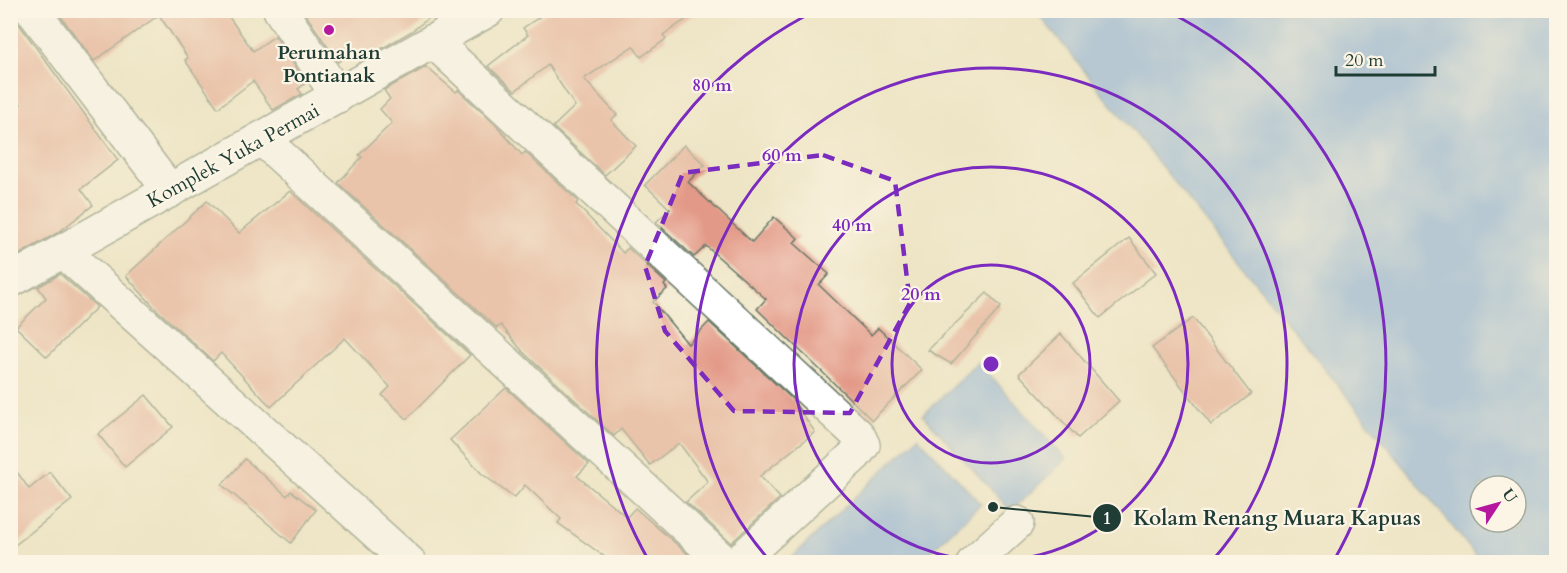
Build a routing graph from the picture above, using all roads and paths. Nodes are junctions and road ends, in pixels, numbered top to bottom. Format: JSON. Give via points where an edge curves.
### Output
{"nodes":[{"id":1,"x":32,"y":10,"type":"edge"},
{"id":2,"x":280,"y":10,"type":"edge"},
{"id":3,"x":488,"y":10,"type":"edge"},
{"id":4,"x":433,"y":41,"type":"junction"},
{"id":5,"x":338,"y":96,"type":"junction"},
{"id":6,"x":262,"y":139,"type":"junction"},
{"id":7,"x":170,"y":191,"type":"junction"},
{"id":8,"x":63,"y":251,"type":"junction"},
{"id":9,"x":10,"y":281,"type":"edge"},
{"id":10,"x":1017,"y":523,"type":"dead end"},
{"id":11,"x":409,"y":562,"type":"edge"},
{"id":12,"x":724,"y":562,"type":"edge"},
{"id":13,"x":738,"y":562,"type":"edge"},
{"id":14,"x":974,"y":562,"type":"edge"}],
"edges":[{"from":1,"to":7,"type":"street"},
{"from":2,"to":5,"type":"street"},
{"from":3,"to":4,"type":"street","name":"Komplek Yuka Permai"},
{"from":4,"to":5,"type":"street","name":"Komplek Yuka Permai"},
{"from":4,"to":13,"type":"street","via":[[858,435],[863,445],[855,455]]},
{"from":5,"to":6,"type":"street","name":"Komplek Yuka Permai"},
{"from":6,"to":7,"type":"street","name":"Komplek Yuka Permai"},
{"from":6,"to":12,"type":"street"},
{"from":7,"to":8,"type":"street","name":"Komplek Yuka Permai"},
{"from":8,"to":9,"type":"street","name":"Komplek Yuka Permai"},
{"from":8,"to":11,"type":"street"},
{"from":10,"to":14,"type":"street"}]}
